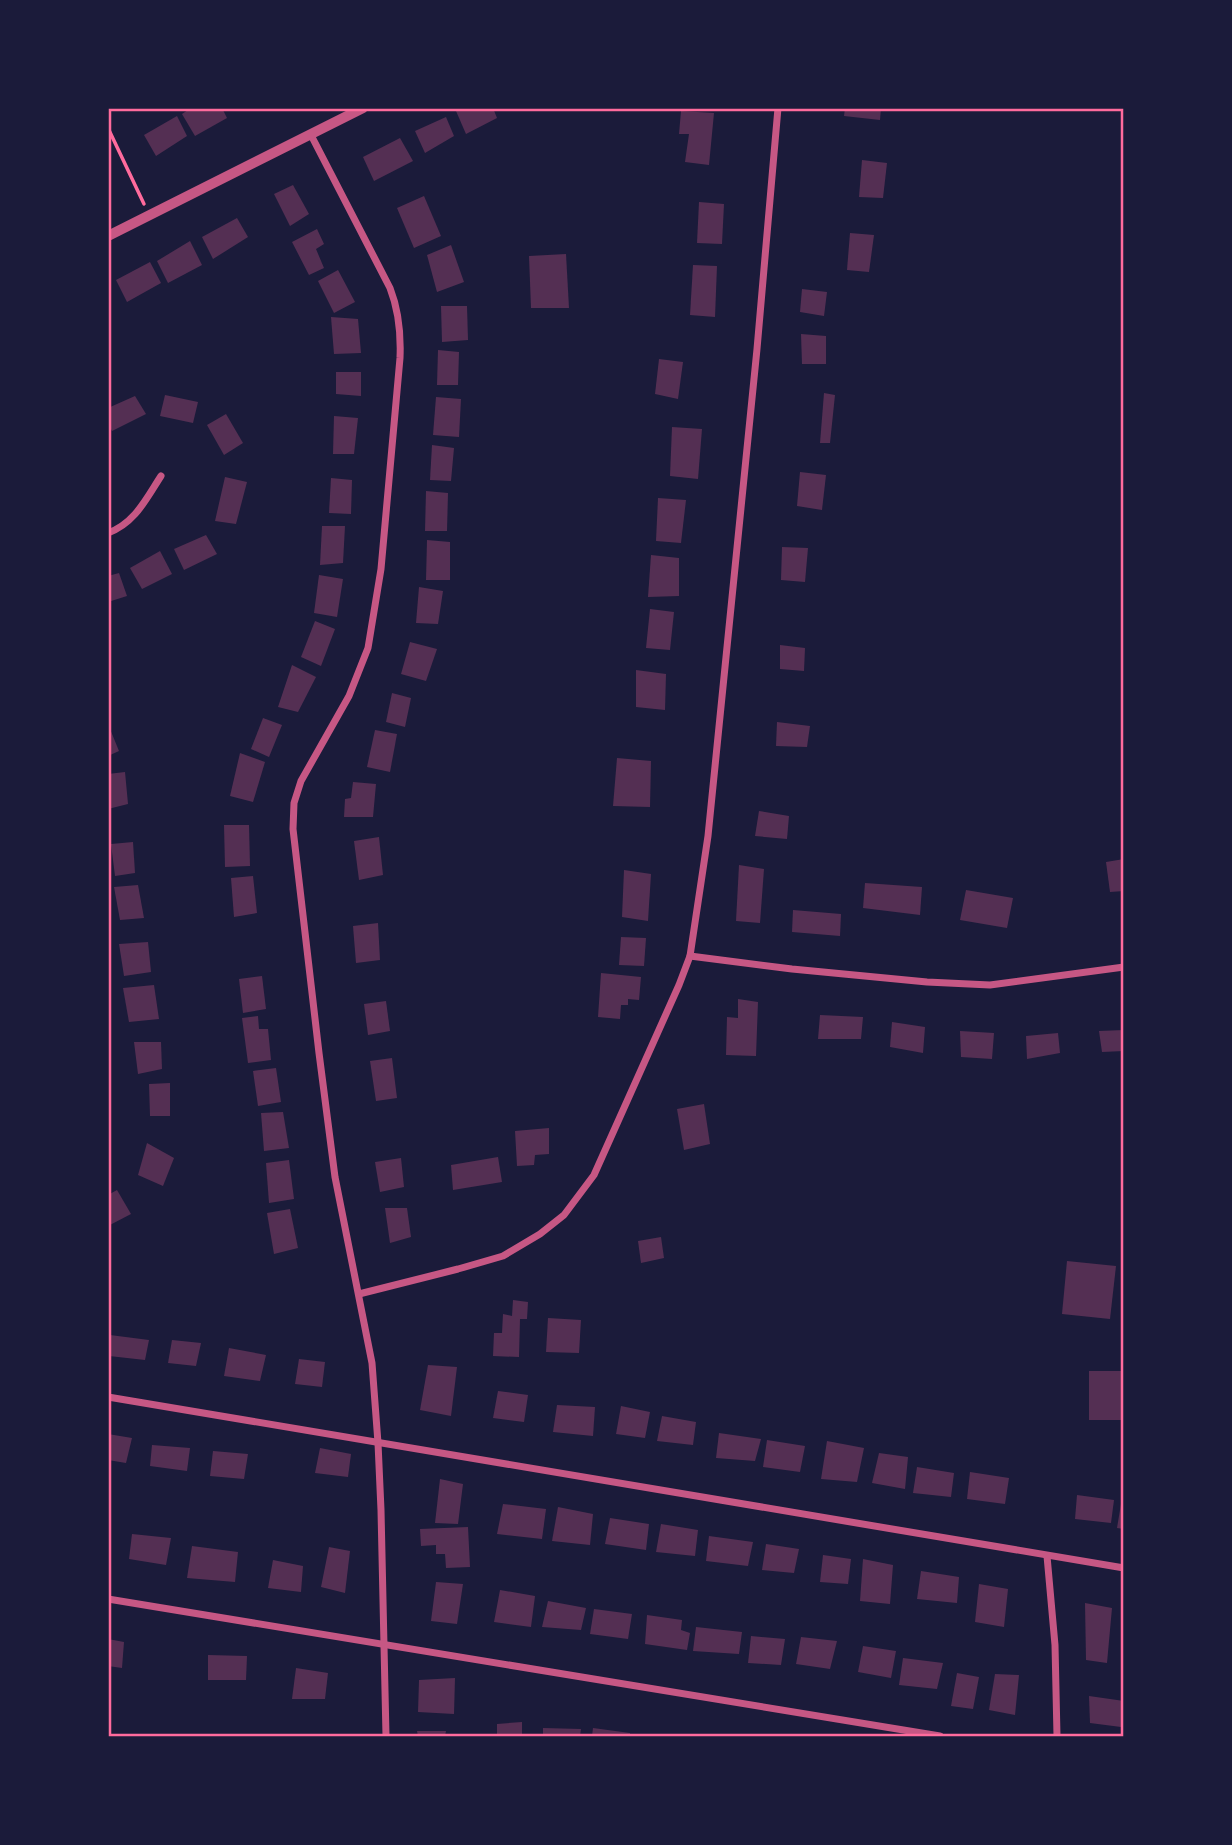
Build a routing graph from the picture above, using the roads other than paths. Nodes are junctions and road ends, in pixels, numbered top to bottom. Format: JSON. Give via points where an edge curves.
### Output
{"nodes":[{"id":1,"x":363,"y":108,"type":"edge"},
{"id":2,"x":778,"y":108,"type":"edge"},
{"id":3,"x":311,"y":135,"type":"junction"},
{"id":4,"x":108,"y":236,"type":"edge"},
{"id":5,"x":160,"y":476,"type":"dead end"},
{"id":6,"x":108,"y":533,"type":"edge"},
{"id":7,"x":690,"y":956,"type":"junction"},
{"id":8,"x":1124,"y":967,"type":"edge"},
{"id":9,"x":359,"y":1294,"type":"junction"},
{"id":10,"x":108,"y":1397,"type":"edge"},
{"id":11,"x":378,"y":1443,"type":"junction"},
{"id":12,"x":1047,"y":1556,"type":"junction"},
{"id":13,"x":1124,"y":1569,"type":"edge"},
{"id":14,"x":108,"y":1599,"type":"edge"},
{"id":15,"x":385,"y":1645,"type":"junction"},
{"id":16,"x":386,"y":1737,"type":"edge"},
{"id":17,"x":940,"y":1737,"type":"edge"},
{"id":18,"x":1057,"y":1737,"type":"edge"}],
"edges":[{"from":1,"to":3,"type":"street"},
{"from":2,"to":7,"type":"street","via":[[709,823]]},
{"from":3,"to":4,"type":"street"},
{"from":3,"to":9,"type":"street","via":[[390,288],[400,337],[381,569],[368,648],[349,696],[301,781],[293,816],[335,1177]]},
{"from":5,"to":6,"type":"street","via":[[135,517]]},
{"from":7,"to":8,"type":"street","via":[[990,985]]},
{"from":7,"to":9,"type":"street","via":[[594,1175],[564,1215],[503,1256]]},
{"from":9,"to":11,"type":"street","via":[[372,1363]]},
{"from":10,"to":11,"type":"street"},
{"from":11,"to":12,"type":"street"},
{"from":11,"to":15,"type":"street"},
{"from":12,"to":13,"type":"street"},
{"from":12,"to":18,"type":"street"},
{"from":14,"to":15,"type":"street"},
{"from":15,"to":16,"type":"street"},
{"from":15,"to":17,"type":"street"}]}
